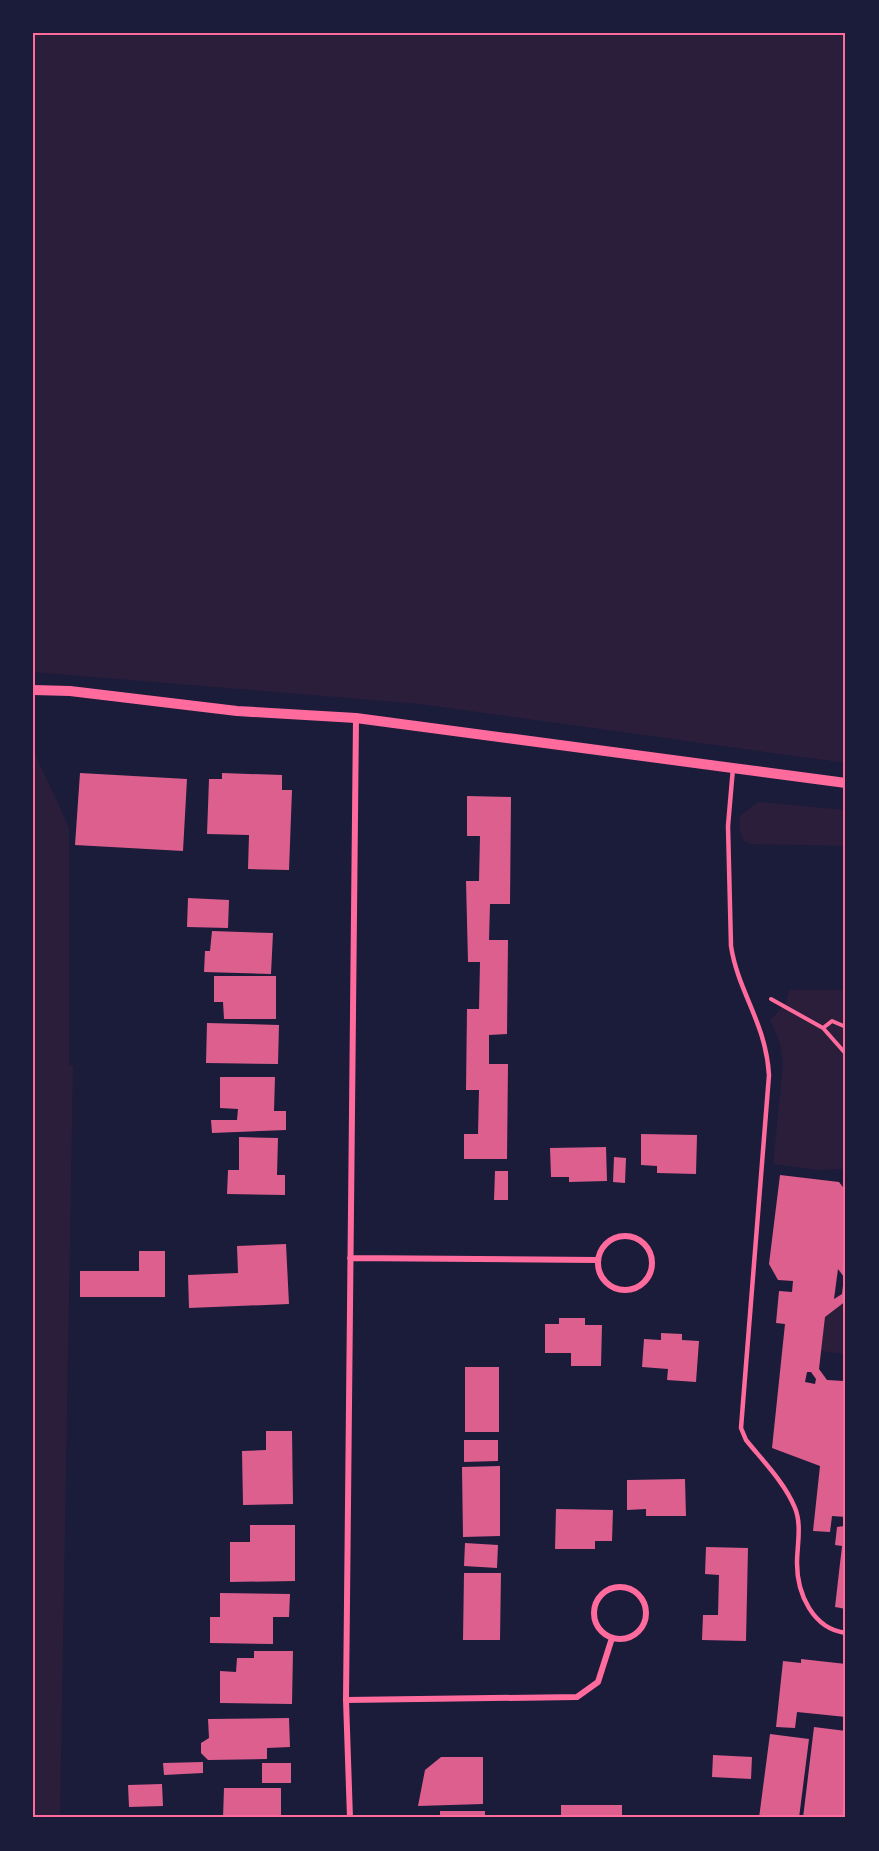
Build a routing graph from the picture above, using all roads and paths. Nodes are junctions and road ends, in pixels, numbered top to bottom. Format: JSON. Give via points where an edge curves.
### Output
{"nodes":[{"id":1,"x":33,"y":690,"type":"edge"},
{"id":2,"x":356,"y":718,"type":"junction"},
{"id":3,"x":733,"y":768,"type":"junction"},
{"id":4,"x":846,"y":783,"type":"edge"},
{"id":5,"x":771,"y":999,"type":"dead end"},
{"id":6,"x":846,"y":1027,"type":"edge"},
{"id":7,"x":823,"y":1028,"type":"junction"},
{"id":8,"x":846,"y":1054,"type":"edge"},
{"id":9,"x":350,"y":1258,"type":"junction"},
{"id":10,"x":597,"y":1260,"type":"junction"},
{"id":11,"x":846,"y":1633,"type":"edge"},
{"id":12,"x":612,"y":1638,"type":"junction"},
{"id":13,"x":346,"y":1700,"type":"junction"},
{"id":14,"x":350,"y":1818,"type":"edge"}],
"edges":[{"from":1,"to":2,"type":"street","via":[[237,711]]},
{"from":2,"to":3,"type":"street"},
{"from":2,"to":9,"type":"street"},
{"from":3,"to":4,"type":"street"},
{"from":3,"to":11,"type":"lane","via":[[728,826],[731,946],[763,1031],[769,1075],[741,1428],[795,1508],[799,1523],[797,1570],[809,1609],[827,1627]]},
{"from":5,"to":7,"type":"path"},
{"from":6,"to":7,"type":"path","via":[[832,1021]]},
{"from":7,"to":8,"type":"path"},
{"from":9,"to":10,"type":"street"},
{"from":9,"to":13,"type":"street"},
{"from":10,"to":10,"type":"street","via":[[609,1240],[628,1236],[646,1246],[652,1262],[645,1281],[638,1287],[619,1290],[603,1280]]},
{"from":12,"to":12,"type":"street","via":[[600,1630],[594,1612],[604,1593],[624,1588],[639,1595],[644,1603],[644,1624],[634,1635]]},
{"from":12,"to":13,"type":"street","via":[[598,1682],[577,1697]]},
{"from":13,"to":14,"type":"street"}]}
